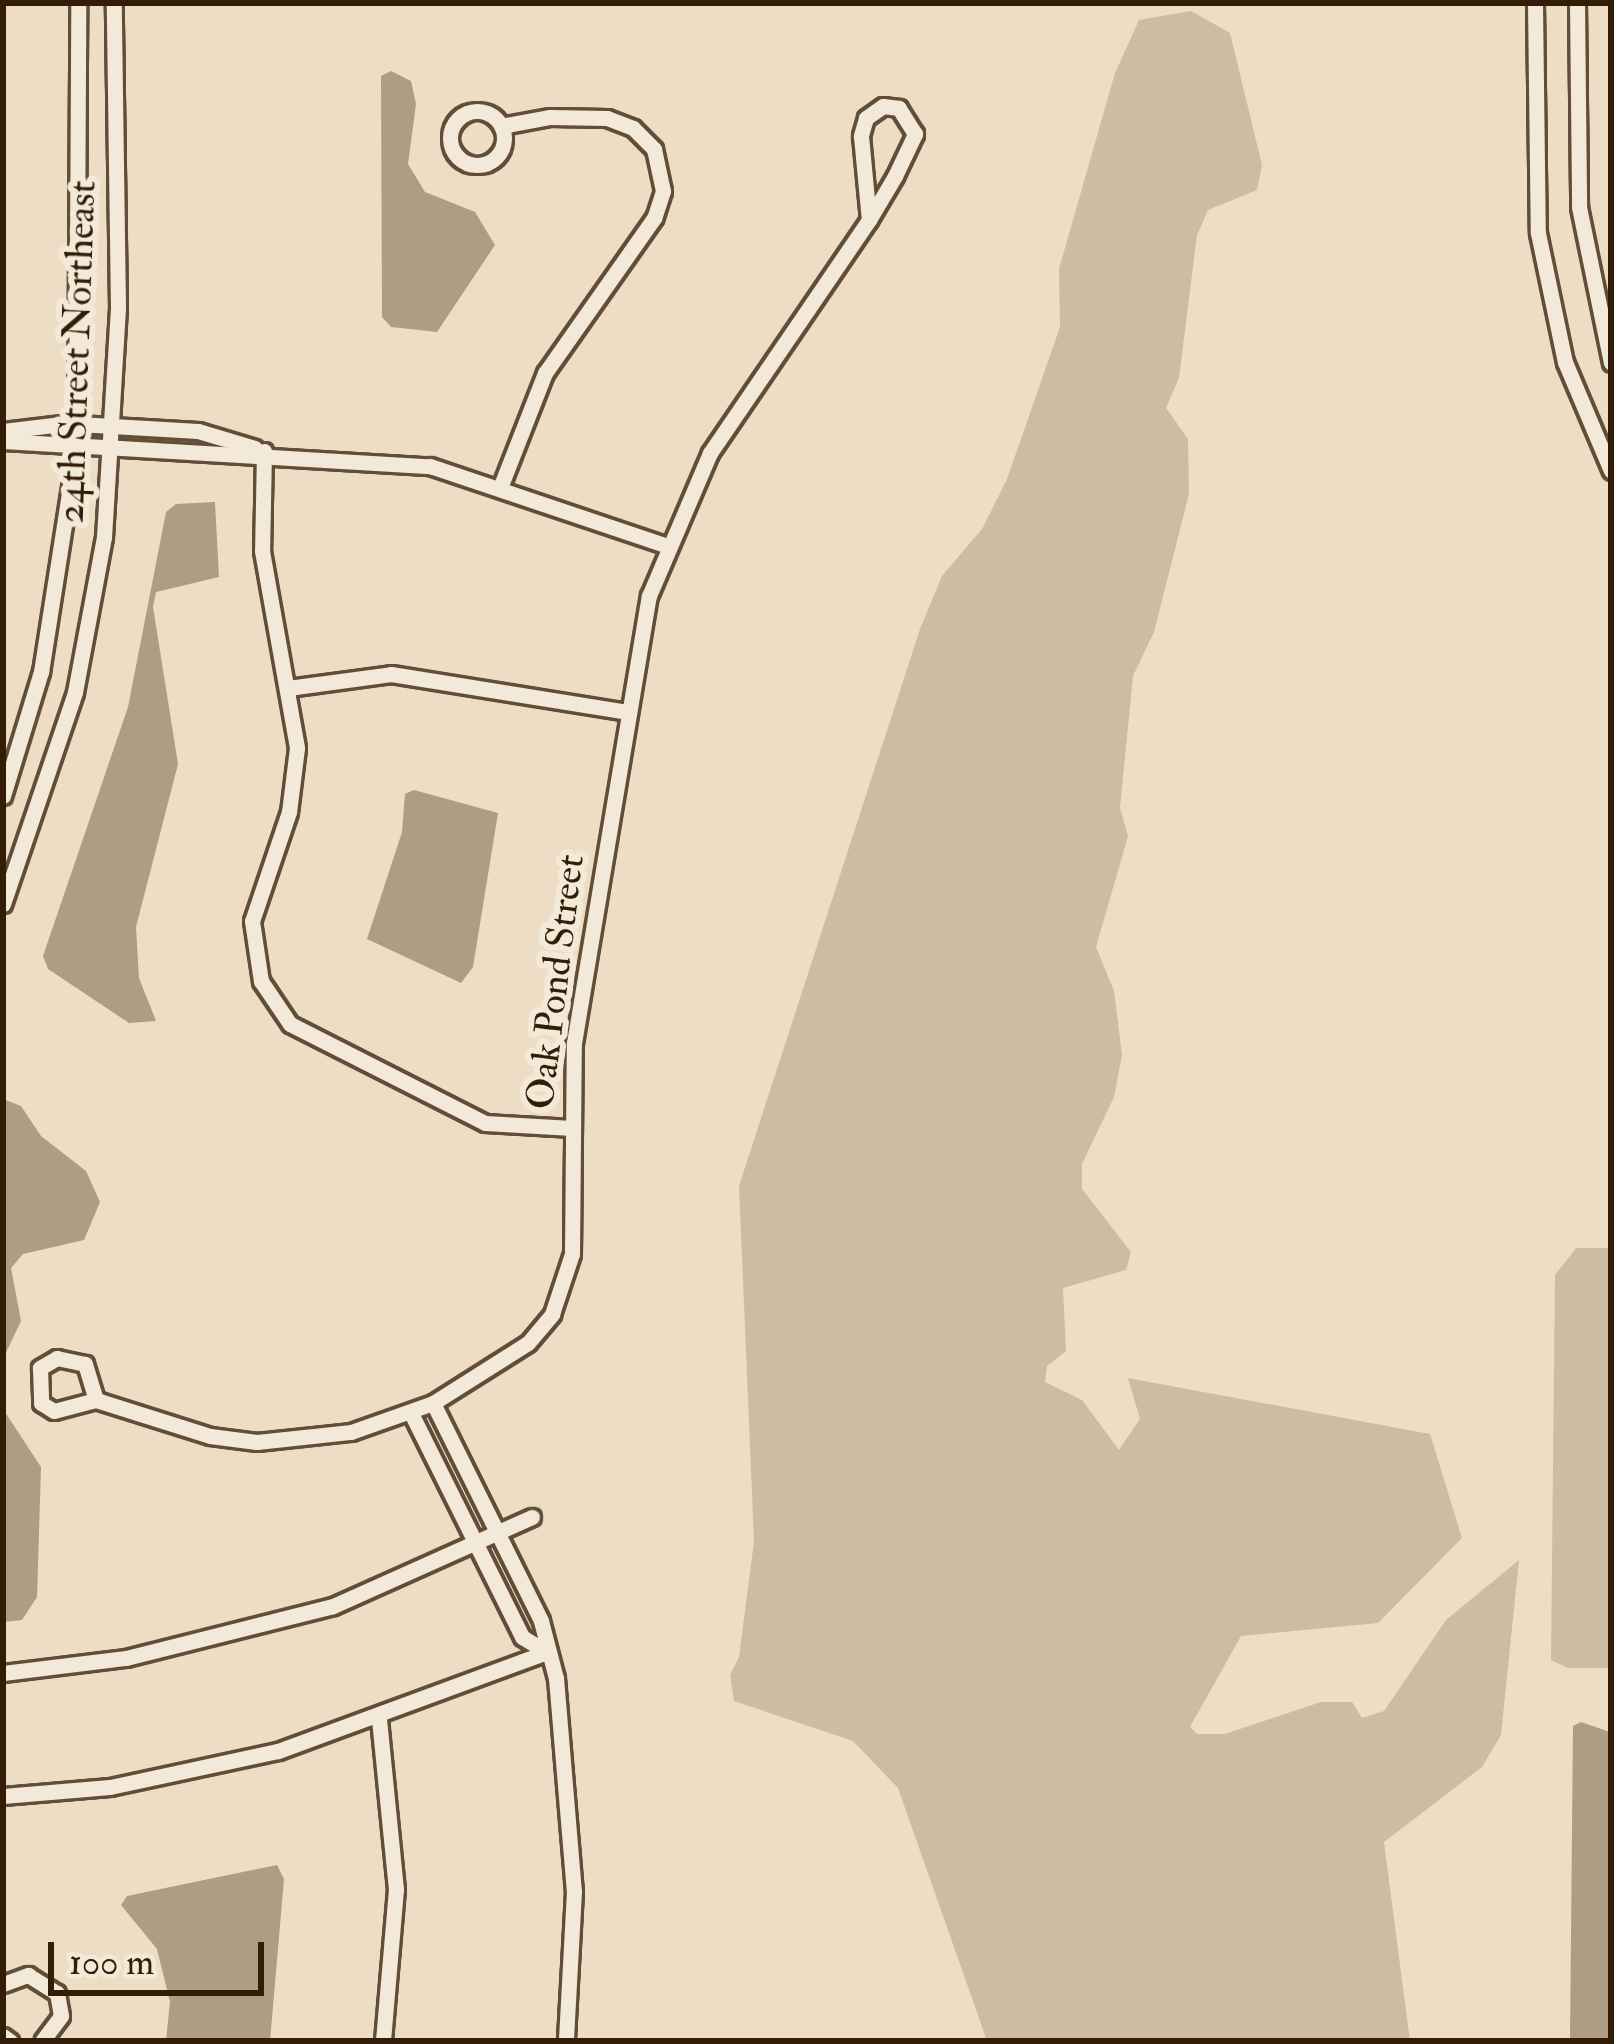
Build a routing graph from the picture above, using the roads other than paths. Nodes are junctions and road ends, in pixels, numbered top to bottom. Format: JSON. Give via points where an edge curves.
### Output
{"nodes":[{"id":1,"x":78,"y":3,"type":"edge"},
{"id":2,"x":114,"y":3,"type":"edge"},
{"id":3,"x":1534,"y":3,"type":"edge"},
{"id":4,"x":1577,"y":3,"type":"edge"},
{"id":5,"x":501,"y":126,"type":"dead end"},
{"id":6,"x":869,"y":220,"type":"junction"},
{"id":7,"x":1611,"y":363,"type":"edge"},
{"id":8,"x":78,"y":423,"type":"junction"},
{"id":9,"x":115,"y":426,"type":"junction"},
{"id":10,"x":3,"y":430,"type":"edge"},
{"id":11,"x":3,"y":441,"type":"edge"},
{"id":12,"x":76,"y":448,"type":"junction"},
{"id":13,"x":114,"y":451,"type":"junction"},
{"id":14,"x":264,"y":451,"type":"junction"},
{"id":15,"x":1611,"y":471,"type":"edge"},
{"id":16,"x":501,"y":485,"type":"junction"},
{"id":17,"x":665,"y":545,"type":"junction"},
{"id":18,"x":288,"y":688,"type":"junction"},
{"id":19,"x":628,"y":712,"type":"junction"},
{"id":20,"x":3,"y":796,"type":"edge"},
{"id":21,"x":3,"y":904,"type":"edge"},
{"id":22,"x":572,"y":1128,"type":"junction"},
{"id":23,"x":96,"y":1400,"type":"dead end"},
{"id":24,"x":433,"y":1402,"type":"junction"},
{"id":25,"x":411,"y":1413,"type":"junction"},
{"id":26,"x":532,"y":1517,"type":"dead end"},
{"id":27,"x":498,"y":1533,"type":"junction"},
{"id":28,"x":476,"y":1544,"type":"junction"},
{"id":29,"x":548,"y":1652,"type":"junction"},
{"id":30,"x":3,"y":1673,"type":"edge"},
{"id":31,"x":380,"y":1719,"type":"junction"},
{"id":32,"x":3,"y":1796,"type":"edge"},
{"id":33,"x":3,"y":1984,"type":"edge"},
{"id":34,"x":42,"y":2041,"type":"edge"},
{"id":35,"x":383,"y":2041,"type":"edge"},
{"id":36,"x":566,"y":2041,"type":"edge"}],
"edges":[{"from":1,"to":8,"type":"street","name":"24th Street Northeast"},
{"from":2,"to":9,"type":"street","name":"24th Street Northeast"},
{"from":3,"to":15,"type":"street","via":[[1538,233],[1565,362]]},
{"from":4,"to":7,"type":"street","via":[[1579,207]]},
{"from":5,"to":16,"type":"street","via":[[569,117],[633,128],[654,149],[663,191],[654,218],[545,373]]},
{"from":6,"to":6,"type":"street","name":"Oak Pond Street","via":[[861,136],[866,118],[883,106],[899,108],[915,134]]},
{"from":6,"to":17,"type":"street","name":"Oak Pond Street","via":[[734,413]]},
{"from":8,"to":9,"type":"street"},
{"from":8,"to":10,"type":"street"},
{"from":8,"to":12,"type":"street","name":"24th Street Northeast"},
{"from":9,"to":13,"type":"street","name":"24th Street Northeast"},
{"from":9,"to":14,"type":"street","via":[[198,430]]},
{"from":11,"to":12,"type":"street"},
{"from":12,"to":13,"type":"street"},
{"from":12,"to":20,"type":"street","name":"24th Street Northeast","via":[[41,672]]},
{"from":13,"to":14,"type":"street"},
{"from":13,"to":21,"type":"street","name":"24th Street Northeast","via":[[74,692]]},
{"from":14,"to":16,"type":"street","via":[[411,464]]},
{"from":14,"to":18,"type":"street","via":[[262,550]]},
{"from":16,"to":17,"type":"street"},
{"from":17,"to":19,"type":"street","name":"Oak Pond Street"},
{"from":18,"to":19,"type":"street","via":[[391,674]]},
{"from":18,"to":22,"type":"street","via":[[296,787],[252,921],[257,967],[273,1003],[317,1041],[485,1123]]},
{"from":19,"to":22,"type":"street","name":"Oak Pond Street","via":[[574,1043]]},
{"from":22,"to":24,"type":"street","name":"Oak Pond Street","via":[[572,1254],[552,1314],[528,1343]]},
{"from":23,"to":25,"type":"street","name":"Oak Pond Street","via":[[210,1436],[257,1442],[351,1432]]},
{"from":24,"to":25,"type":"street","name":"Oak Pond Street"},
{"from":24,"to":27,"type":"street"},
{"from":25,"to":28,"type":"street"},
{"from":26,"to":27,"type":"street"},
{"from":27,"to":28,"type":"street"},
{"from":27,"to":29,"type":"street"},
{"from":28,"to":29,"type":"street","via":[[522,1637]]},
{"from":28,"to":30,"type":"street","via":[[333,1606],[244,1631],[126,1658]]},
{"from":29,"to":31,"type":"street"},
{"from":29,"to":36,"type":"street","via":[[570,1779]]},
{"from":31,"to":32,"type":"street","via":[[190,1771]]},
{"from":31,"to":35,"type":"street","via":[[396,1889]]},
{"from":33,"to":34,"type":"street","via":[[28,1976],[56,1993],[61,2015]]}]}
